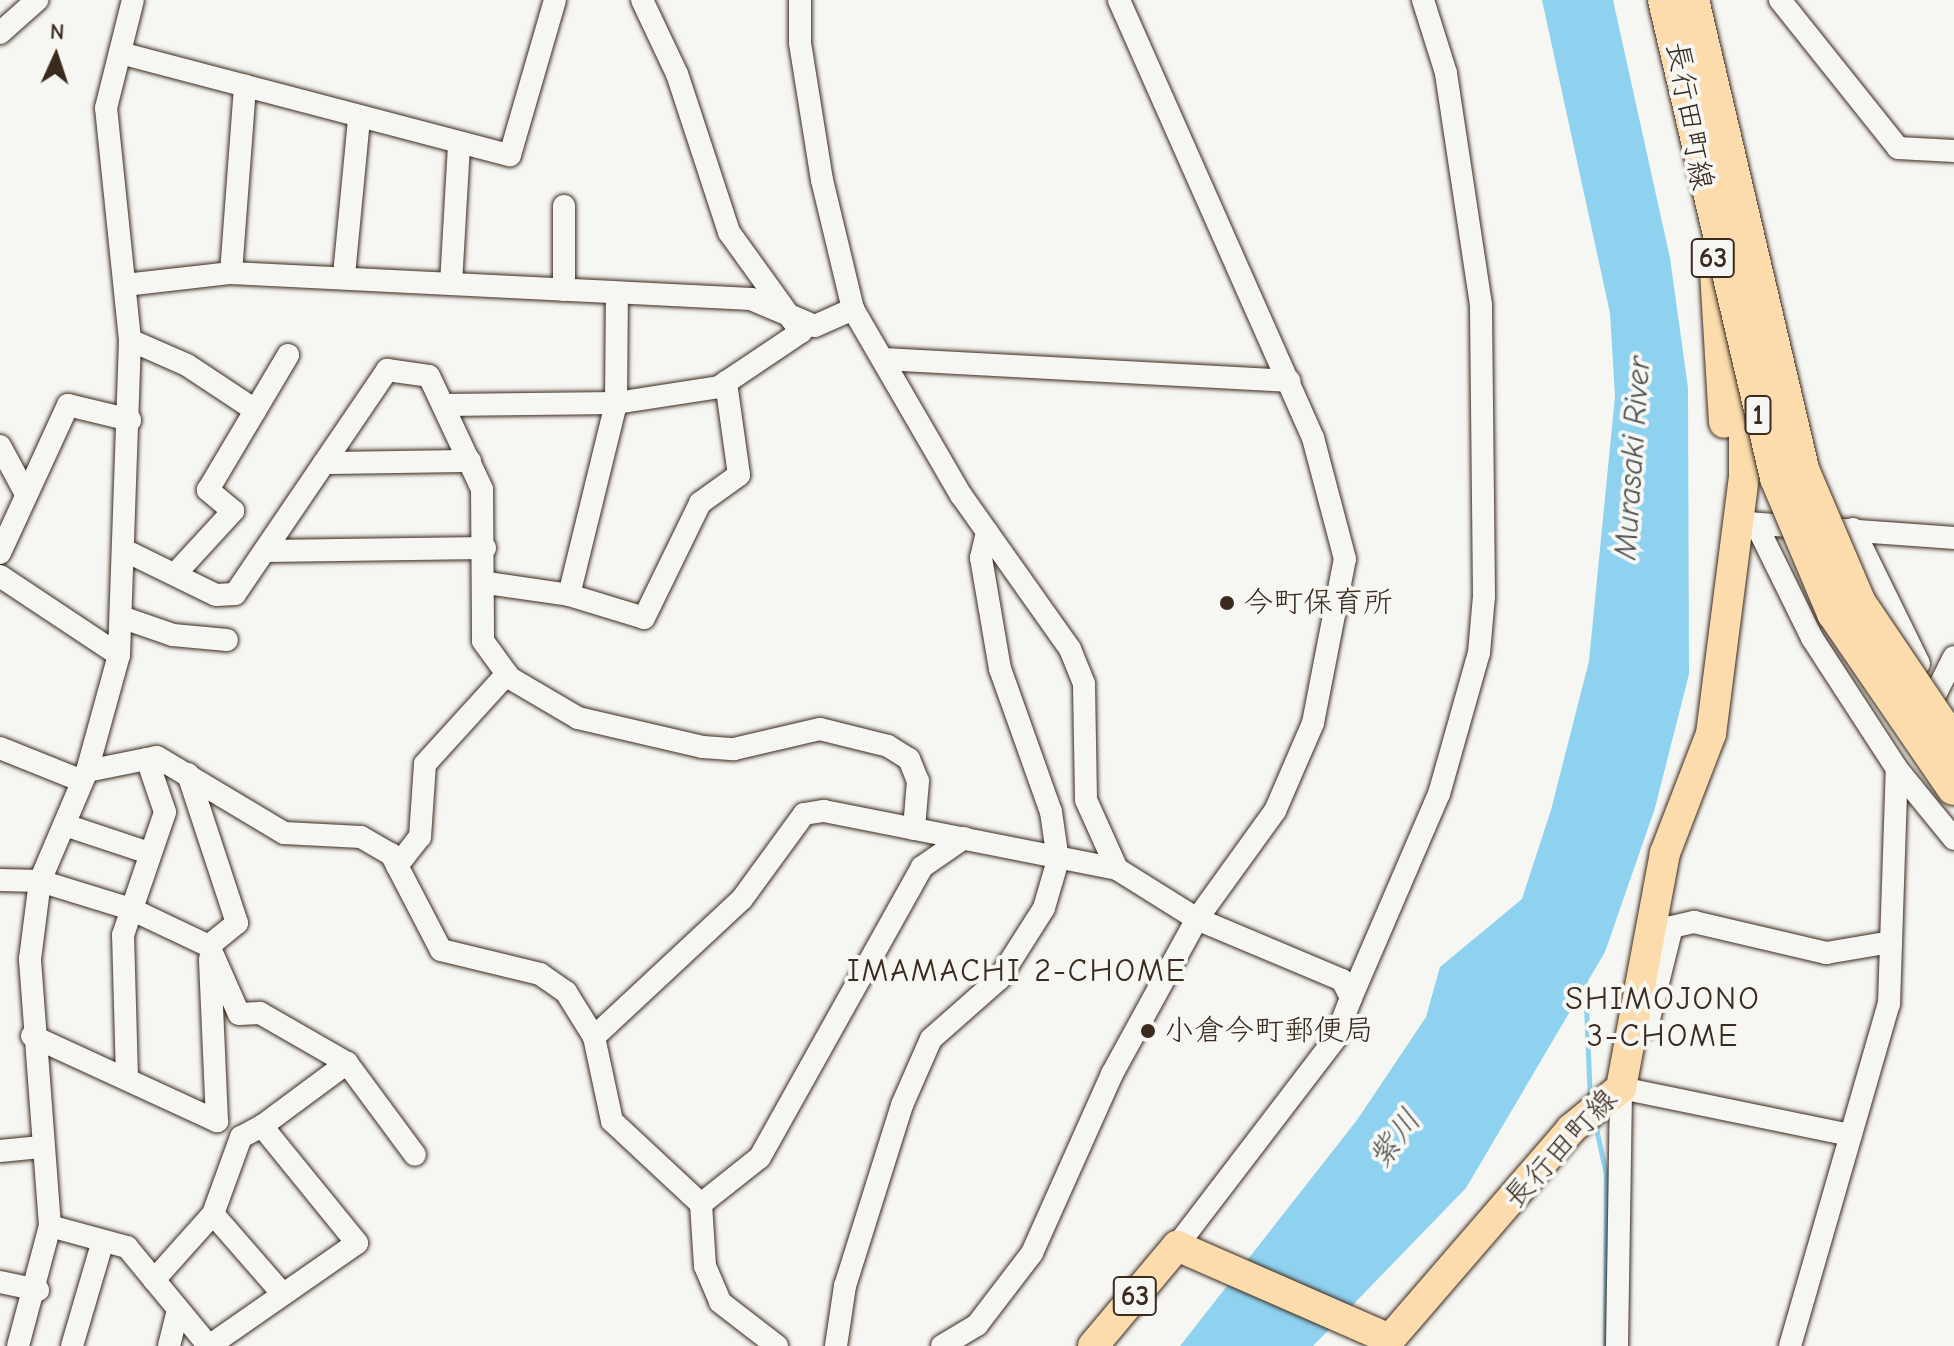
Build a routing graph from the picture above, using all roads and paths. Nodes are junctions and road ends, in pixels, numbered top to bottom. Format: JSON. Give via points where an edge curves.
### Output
{"nodes":[{"id":1,"x":37,"y":0,"type":"edge"},
{"id":2,"x":133,"y":0,"type":"edge"},
{"id":3,"x":555,"y":0,"type":"edge"},
{"id":4,"x":642,"y":0,"type":"edge"},
{"id":5,"x":800,"y":0,"type":"edge"},
{"id":6,"x":1119,"y":0,"type":"edge"},
{"id":7,"x":1423,"y":0,"type":"edge"},
{"id":8,"x":1665,"y":0,"type":"edge"},
{"id":9,"x":1693,"y":0,"type":"edge"},
{"id":10,"x":1780,"y":0,"type":"edge"},
{"id":11,"x":0,"y":33,"type":"edge"},
{"id":12,"x":120,"y":53,"type":"junction"},
{"id":13,"x":245,"y":86,"type":"junction"},
{"id":14,"x":359,"y":120,"type":"junction"},
{"id":15,"x":459,"y":144,"type":"junction"},
{"id":16,"x":1954,"y":151,"type":"edge"},
{"id":17,"x":564,"y":206,"type":"dead end"},
{"id":18,"x":231,"y":273,"type":"junction"},
{"id":19,"x":344,"y":275,"type":"junction"},
{"id":20,"x":451,"y":284,"type":"junction"},
{"id":21,"x":125,"y":285,"type":"junction"},
{"id":22,"x":564,"y":290,"type":"junction"},
{"id":23,"x":617,"y":293,"type":"junction"},
{"id":24,"x":853,"y":309,"type":"junction"},
{"id":25,"x":799,"y":322,"type":"junction"},
{"id":26,"x":130,"y":340,"type":"junction"},
{"id":27,"x":288,"y":355,"type":"dead end"},
{"id":28,"x":885,"y":359,"type":"junction"},
{"id":29,"x":1289,"y":381,"type":"junction"},
{"id":30,"x":726,"y":382,"type":"junction"},
{"id":31,"x":616,"y":403,"type":"junction"},
{"id":32,"x":444,"y":405,"type":"junction"},
{"id":33,"x":255,"y":410,"type":"junction"},
{"id":34,"x":130,"y":420,"type":"junction"},
{"id":35,"x":0,"y":446,"type":"edge"},
{"id":36,"x":470,"y":461,"type":"junction"},
{"id":37,"x":324,"y":463,"type":"junction"},
{"id":38,"x":26,"y":494,"type":"junction"},
{"id":39,"x":1745,"y":522,"type":"junction"},
{"id":40,"x":1853,"y":529,"type":"junction"},
{"id":41,"x":987,"y":532,"type":"junction"},
{"id":42,"x":1954,"y":538,"type":"edge"},
{"id":43,"x":485,"y":548,"type":"junction"},
{"id":44,"x":124,"y":550,"type":"junction"},
{"id":45,"x":267,"y":551,"type":"junction"},
{"id":46,"x":0,"y":553,"type":"edge"},
{"id":47,"x":177,"y":572,"type":"junction"},
{"id":48,"x":0,"y":576,"type":"edge"},
{"id":49,"x":487,"y":583,"type":"junction"},
{"id":50,"x":569,"y":595,"type":"junction"},
{"id":51,"x":121,"y":617,"type":"junction"},
{"id":52,"x":227,"y":640,"type":"dead end"},
{"id":53,"x":119,"y":655,"type":"junction"},
{"id":54,"x":1954,"y":657,"type":"edge"},
{"id":55,"x":507,"y":674,"type":"junction"},
{"id":56,"x":1936,"y":693,"type":"junction"},
{"id":57,"x":1954,"y":715,"type":"edge"},
{"id":58,"x":1954,"y":744,"type":"edge"},
{"id":59,"x":6,"y":758,"type":"edge"},
{"id":60,"x":147,"y":759,"type":"junction"},
{"id":61,"x":1897,"y":769,"type":"junction"},
{"id":62,"x":188,"y":774,"type":"junction"},
{"id":63,"x":85,"y":776,"type":"junction"},
{"id":64,"x":1954,"y":788,"type":"edge"},
{"id":65,"x":65,"y":825,"type":"junction"},
{"id":66,"x":914,"y":829,"type":"junction"},
{"id":67,"x":964,"y":838,"type":"junction"},
{"id":68,"x":1954,"y":839,"type":"edge"},
{"id":69,"x":149,"y":853,"type":"junction"},
{"id":70,"x":1058,"y":860,"type":"junction"},
{"id":71,"x":397,"y":866,"type":"junction"},
{"id":72,"x":1117,"y":869,"type":"junction"},
{"id":73,"x":0,"y":880,"type":"edge"},
{"id":74,"x":40,"y":881,"type":"junction"},
{"id":75,"x":131,"y":909,"type":"junction"},
{"id":76,"x":1197,"y":919,"type":"junction"},
{"id":77,"x":1891,"y":942,"type":"junction"},
{"id":78,"x":209,"y":946,"type":"junction"},
{"id":79,"x":1351,"y":998,"type":"junction"},
{"id":80,"x":1632,"y":1022,"type":"junction"},
{"id":81,"x":32,"y":1036,"type":"junction"},
{"id":82,"x":594,"y":1037,"type":"junction"},
{"id":83,"x":347,"y":1063,"type":"junction"},
{"id":84,"x":127,"y":1077,"type":"junction"},
{"id":85,"x":1621,"y":1088,"type":"junction"},
{"id":86,"x":217,"y":1121,"type":"junction"},
{"id":87,"x":262,"y":1126,"type":"junction"},
{"id":88,"x":1850,"y":1135,"type":"junction"},
{"id":89,"x":241,"y":1137,"type":"junction"},
{"id":90,"x":41,"y":1147,"type":"junction"},
{"id":91,"x":0,"y":1151,"type":"edge"},
{"id":92,"x":415,"y":1155,"type":"dead end"},
{"id":93,"x":701,"y":1204,"type":"junction"},
{"id":94,"x":213,"y":1214,"type":"junction"},
{"id":95,"x":50,"y":1226,"type":"junction"},
{"id":96,"x":103,"y":1241,"type":"junction"},
{"id":97,"x":1182,"y":1248,"type":"junction"},
{"id":98,"x":154,"y":1280,"type":"junction"},
{"id":99,"x":0,"y":1282,"type":"edge"},
{"id":100,"x":38,"y":1290,"type":"junction"},
{"id":101,"x":282,"y":1293,"type":"junction"},
{"id":102,"x":178,"y":1309,"type":"junction"},
{"id":103,"x":1382,"y":1339,"type":"edge"},
{"id":104,"x":18,"y":1346,"type":"edge"},
{"id":105,"x":72,"y":1346,"type":"edge"},
{"id":106,"x":169,"y":1346,"type":"edge"},
{"id":107,"x":777,"y":1346,"type":"edge"},
{"id":108,"x":836,"y":1346,"type":"edge"},
{"id":109,"x":942,"y":1346,"type":"edge"},
{"id":110,"x":1093,"y":1346,"type":"edge"},
{"id":111,"x":1617,"y":1346,"type":"edge"},
{"id":112,"x":1790,"y":1346,"type":"edge"}],
"edges":[{"from":1,"to":11,"type":"street"},
{"from":2,"to":12,"type":"street"},
{"from":3,"to":15,"type":"street","via":[[510,155]]},
{"from":4,"to":25,"type":"street","via":[[677,74],[729,232],[757,278]]},
{"from":5,"to":24,"type":"street","via":[[800,43],[822,180]]},
{"from":6,"to":29,"type":"street"},
{"from":7,"to":79,"type":"street","via":[[1446,73],[1481,305],[1484,596],[1479,653],[1463,711],[1405,884]]},
{"from":8,"to":39,"type":"main road","name":"長行田町線","number":"63","via":[[1720,306]]},
{"from":8,"to":64,"type":"highway","number":"1","bridge":true,"via":[[1777,478],[1834,613]]},
{"from":9,"to":39,"type":"main road","name":"長行田町線","number":"63","via":[[1744,319]]},
{"from":9,"to":58,"type":"highway","number":"1","bridge":true,"via":[[1803,472],[1859,603]]},
{"from":10,"to":16,"type":"street","via":[[1898,148]]},
{"from":12,"to":13,"type":"street"},
{"from":12,"to":21,"type":"street","via":[[106,108]]},
{"from":13,"to":14,"type":"street"},
{"from":13,"to":18,"type":"street"},
{"from":14,"to":15,"type":"street"},
{"from":14,"to":19,"type":"street"},
{"from":15,"to":20,"type":"street"},
{"from":17,"to":22,"type":"street"},
{"from":18,"to":19,"type":"street"},
{"from":18,"to":21,"type":"street"},
{"from":19,"to":20,"type":"street"},
{"from":20,"to":22,"type":"street"},
{"from":21,"to":26,"type":"street"},
{"from":22,"to":23,"type":"street"},
{"from":23,"to":25,"type":"street","via":[[751,299]]},
{"from":23,"to":31,"type":"street"},
{"from":24,"to":25,"type":"street","via":[[815,326]]},
{"from":24,"to":28,"type":"street"},
{"from":25,"to":30,"type":"street","via":[[801,332]]},
{"from":26,"to":33,"type":"street","via":[[187,365]]},
{"from":26,"to":34,"type":"street"},
{"from":27,"to":33,"type":"street"},
{"from":28,"to":29,"type":"street"},
{"from":28,"to":41,"type":"street"},
{"from":29,"to":76,"type":"street","via":[[1345,559],[1330,660],[1275,811]]},
{"from":30,"to":31,"type":"street"},
{"from":30,"to":50,"type":"street","via":[[739,475],[700,503],[649,614],[644,618]]},
{"from":31,"to":32,"type":"street"},
{"from":31,"to":50,"type":"street"},
{"from":32,"to":36,"type":"street"},
{"from":32,"to":37,"type":"street","via":[[429,376],[387,370]]},
{"from":33,"to":47,"type":"street","via":[[208,490],[233,511]]},
{"from":34,"to":38,"type":"street","via":[[68,405]]},
{"from":34,"to":44,"type":"street"},
{"from":35,"to":38,"type":"street"},
{"from":36,"to":37,"type":"street"},
{"from":36,"to":43,"type":"street","via":[[482,489]]},
{"from":37,"to":45,"type":"street"},
{"from":38,"to":46,"type":"street"},
{"from":39,"to":40,"type":"street"},
{"from":39,"to":61,"type":"street"},
{"from":39,"to":80,"type":"main road","name":"長行田町線","number":"63","via":[[1711,734],[1665,853]]},
{"from":40,"to":42,"type":"street"},
{"from":40,"to":56,"type":"street","via":[[1888,613]]},
{"from":41,"to":70,"type":"street","via":[[981,558],[1000,669],[1051,812]]},
{"from":41,"to":72,"type":"street","via":[[1070,649],[1084,684],[1086,800]]},
{"from":43,"to":45,"type":"street"},
{"from":43,"to":49,"type":"street"},
{"from":44,"to":47,"type":"street"},
{"from":44,"to":51,"type":"street"},
{"from":45,"to":47,"type":"street","via":[[226,597]]},
{"from":48,"to":53,"type":"street"},
{"from":49,"to":50,"type":"street"},
{"from":49,"to":55,"type":"street","via":[[483,641]]},
{"from":51,"to":52,"type":"street","via":[[173,635]]},
{"from":51,"to":53,"type":"street"},
{"from":53,"to":63,"type":"street"},
{"from":54,"to":56,"type":"street"},
{"from":55,"to":66,"type":"street","via":[[578,718],[703,747],[734,749],[820,729],[888,746],[909,759],[918,781]]},
{"from":55,"to":71,"type":"street","via":[[425,764],[420,837]]},
{"from":56,"to":57,"type":"street"},
{"from":59,"to":63,"type":"street"},
{"from":60,"to":62,"type":"street"},
{"from":60,"to":63,"type":"street"},
{"from":60,"to":69,"type":"street","via":[[165,812]]},
{"from":61,"to":68,"type":"street"},
{"from":61,"to":77,"type":"street"},
{"from":62,"to":71,"type":"street","via":[[284,833],[361,837]]},
{"from":62,"to":78,"type":"street","via":[[237,923]]},
{"from":63,"to":65,"type":"street"},
{"from":65,"to":69,"type":"street"},
{"from":65,"to":74,"type":"street"},
{"from":66,"to":67,"type":"street"},
{"from":66,"to":82,"type":"street","via":[[804,814],[742,899]]},
{"from":67,"to":70,"type":"street"},
{"from":67,"to":93,"type":"street","via":[[935,852],[922,867],[760,1157]]},
{"from":69,"to":75,"type":"street"},
{"from":70,"to":72,"type":"street"},
{"from":70,"to":108,"type":"street","via":[[1044,908],[999,979],[931,1039],[854,1256]]},
{"from":71,"to":82,"type":"street","via":[[431,942],[540,974],[566,992]]},
{"from":72,"to":76,"type":"street"},
{"from":73,"to":74,"type":"street"},
{"from":74,"to":75,"type":"street"},
{"from":74,"to":81,"type":"street","via":[[30,959]]},
{"from":75,"to":78,"type":"street"},
{"from":75,"to":84,"type":"street","via":[[123,935]]},
{"from":76,"to":79,"type":"street","via":[[1342,980]]},
{"from":76,"to":109,"type":"street","via":[[1084,1127],[1032,1253],[977,1325]]},
{"from":77,"to":80,"type":"street","via":[[1826,953],[1694,922],[1672,927],[1647,1027]]},
{"from":77,"to":88,"type":"street","via":[[1889,1004]]},
{"from":78,"to":83,"type":"street","via":[[239,1014],[260,1013]]},
{"from":78,"to":86,"type":"street"},
{"from":79,"to":97,"type":"street","via":[[1335,1039]]},
{"from":80,"to":85,"type":"main road","name":"長行田町線","number":"63"},
{"from":81,"to":84,"type":"street"},
{"from":81,"to":90,"type":"street"},
{"from":82,"to":93,"type":"street","via":[[612,1121]]},
{"from":83,"to":87,"type":"street"},
{"from":83,"to":92,"type":"street"},
{"from":84,"to":86,"type":"street"},
{"from":85,"to":88,"type":"street"},
{"from":85,"to":103,"type":"main road","name":"長行田町線","number":"63","via":[[1571,1129]]},
{"from":85,"to":111,"type":"street"},
{"from":86,"to":89,"type":"street"},
{"from":87,"to":89,"type":"street"},
{"from":87,"to":101,"type":"street","via":[[357,1243]]},
{"from":88,"to":112,"type":"street"},
{"from":89,"to":94,"type":"street"},
{"from":90,"to":91,"type":"street"},
{"from":90,"to":95,"type":"street"},
{"from":93,"to":107,"type":"street","via":[[705,1266],[720,1302]]},
{"from":94,"to":98,"type":"street"},
{"from":94,"to":101,"type":"street"},
{"from":95,"to":96,"type":"street"},
{"from":95,"to":100,"type":"street"},
{"from":96,"to":98,"type":"street","via":[[127,1247]]},
{"from":96,"to":105,"type":"street"},
{"from":97,"to":103,"type":"main road","name":"長行田町線","number":"63"},
{"from":97,"to":110,"type":"main road","number":"63"},
{"from":98,"to":102,"type":"street"},
{"from":99,"to":100,"type":"street"},
{"from":100,"to":104,"type":"street"},
{"from":101,"to":102,"type":"street","via":[[209,1346]]},
{"from":102,"to":106,"type":"street"}]}
